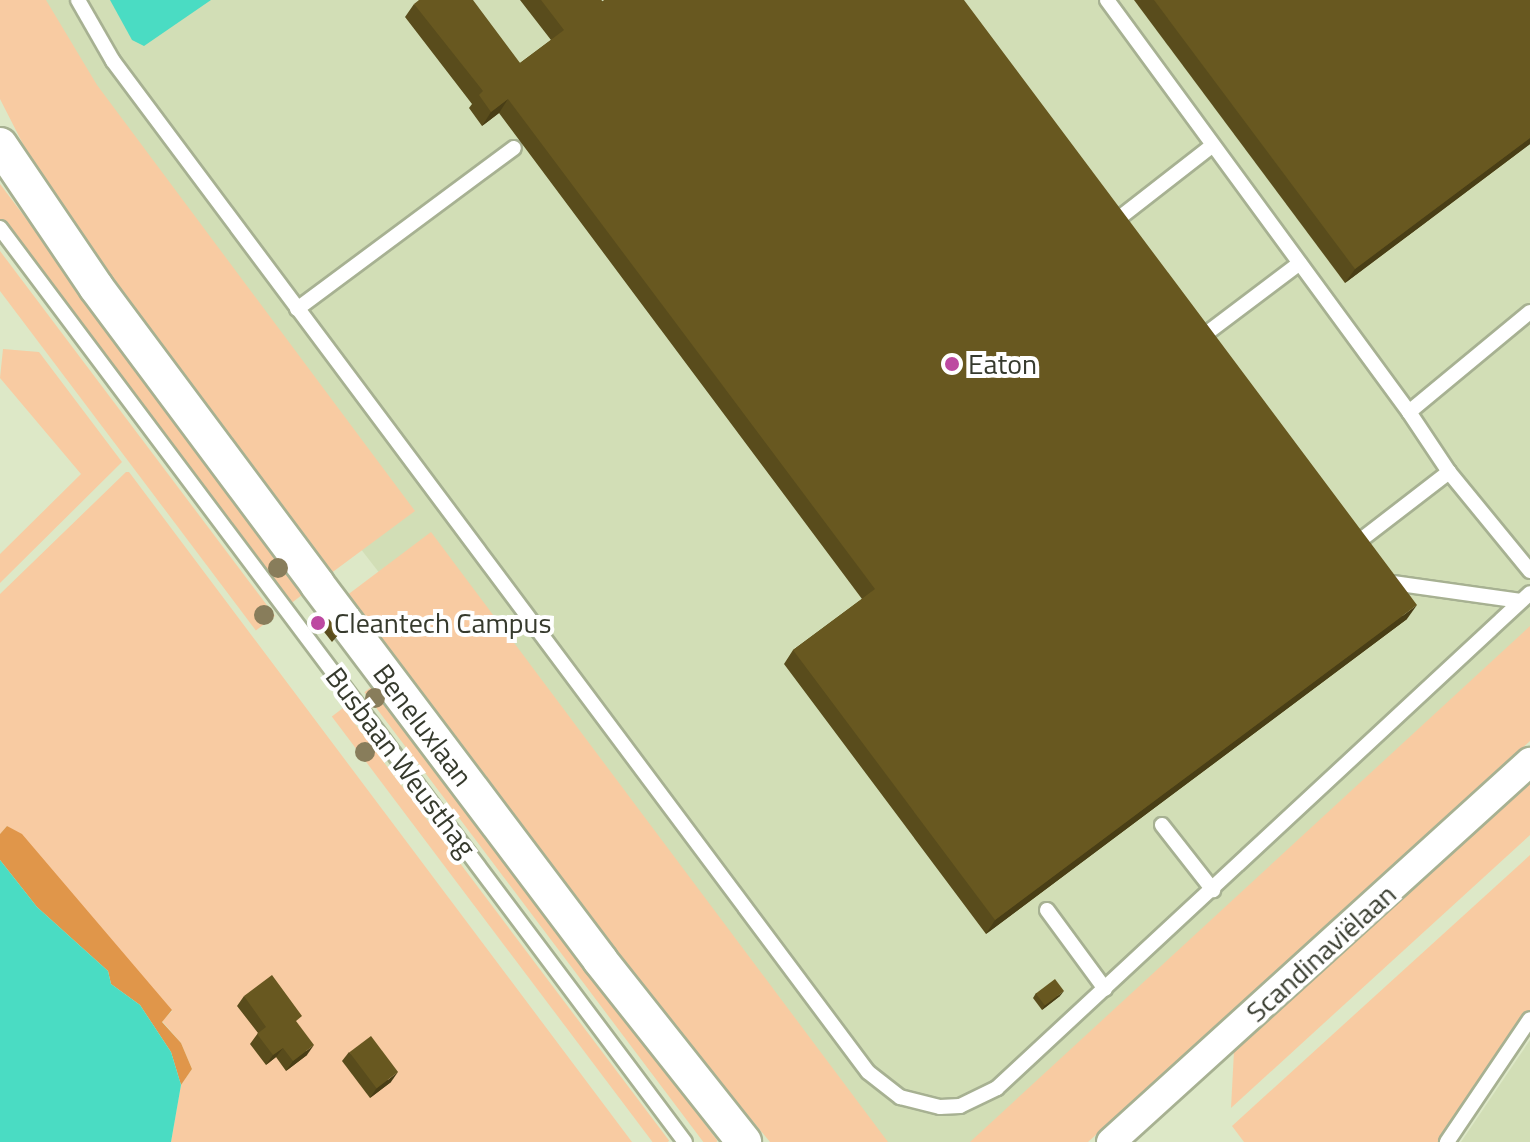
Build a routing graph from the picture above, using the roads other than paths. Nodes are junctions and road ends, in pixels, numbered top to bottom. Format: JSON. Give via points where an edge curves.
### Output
{"nodes":[{"id":1,"x":78,"y":0,"type":"edge"},
{"id":2,"x":1107,"y":0,"type":"edge"},
{"id":3,"x":0,"y":145,"type":"edge"},
{"id":4,"x":1213,"y":145,"type":"junction"},
{"id":5,"x":514,"y":148,"type":"dead end"},
{"id":6,"x":1118,"y":219,"type":"edge"},
{"id":7,"x":0,"y":228,"type":"edge"},
{"id":8,"x":1300,"y":263,"type":"junction"},
{"id":9,"x":297,"y":309,"type":"junction"},
{"id":10,"x":1530,"y":312,"type":"edge"},
{"id":11,"x":1207,"y":333,"type":"edge"},
{"id":12,"x":1409,"y":412,"type":"junction"},
{"id":13,"x":1449,"y":472,"type":"junction"},
{"id":14,"x":1362,"y":539,"type":"edge"},
{"id":15,"x":1530,"y":571,"type":"edge"},
{"id":16,"x":1393,"y":583,"type":"edge"},
{"id":17,"x":1525,"y":597,"type":"edge"},
{"id":18,"x":1530,"y":762,"type":"edge"},
{"id":19,"x":1162,"y":825,"type":"dead end"},
{"id":20,"x":1213,"y":890,"type":"junction"},
{"id":21,"x":1047,"y":910,"type":"dead end"},
{"id":22,"x":1105,"y":989,"type":"junction"},
{"id":23,"x":1530,"y":1019,"type":"edge"},
{"id":24,"x":685,"y":1142,"type":"edge"},
{"id":25,"x":744,"y":1142,"type":"edge"},
{"id":26,"x":1111,"y":1142,"type":"edge"},
{"id":27,"x":1447,"y":1142,"type":"edge"}],
"edges":[{"from":1,"to":9,"type":"lane","via":[[113,61]]},
{"from":2,"to":4,"type":"lane"},
{"from":3,"to":25,"type":"street","name":"Beneluxlaan","via":[[96,287],[317,584]]},
{"from":4,"to":6,"type":"lane"},
{"from":4,"to":8,"type":"lane"},
{"from":5,"to":9,"type":"lane"},
{"from":7,"to":24,"type":"lane","name":"Busbaan Weusthag"},
{"from":8,"to":11,"type":"lane"},
{"from":8,"to":12,"type":"lane"},
{"from":9,"to":22,"type":"lane","via":[[883,1086],[920,1104],[960,1106],[980,1100]]},
{"from":10,"to":12,"type":"lane"},
{"from":12,"to":13,"type":"lane"},
{"from":13,"to":14,"type":"lane"},
{"from":13,"to":15,"type":"lane"},
{"from":16,"to":17,"type":"lane"},
{"from":17,"to":20,"type":"lane"},
{"from":18,"to":26,"type":"street","name":"Scandinaviëlaan"},
{"from":19,"to":20,"type":"lane"},
{"from":20,"to":22,"type":"lane"},
{"from":21,"to":22,"type":"lane"},
{"from":23,"to":27,"type":"lane"}]}
